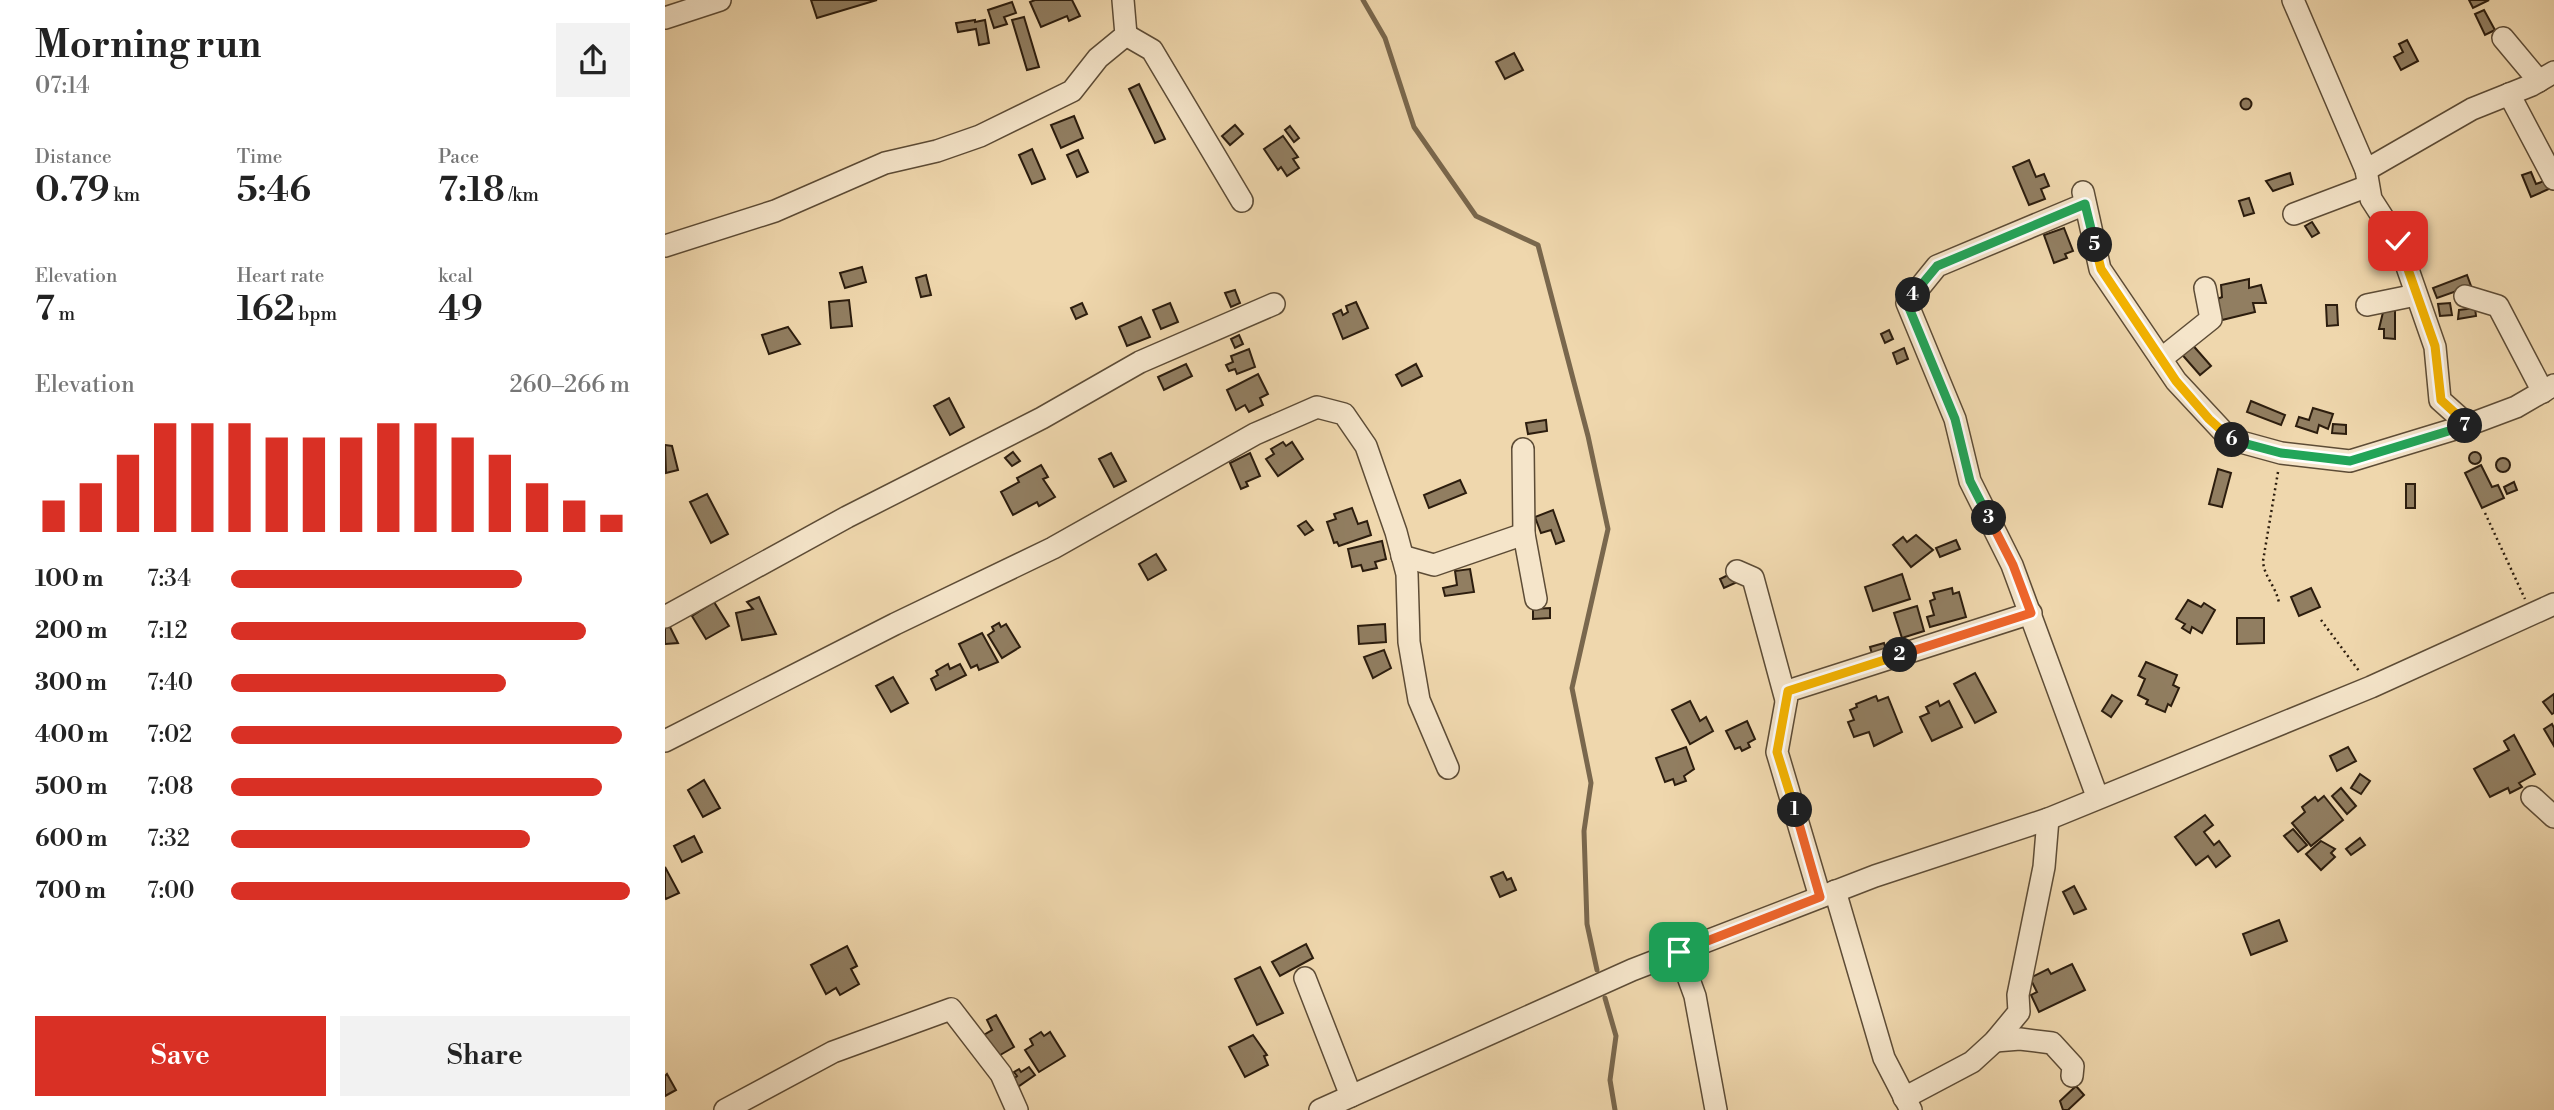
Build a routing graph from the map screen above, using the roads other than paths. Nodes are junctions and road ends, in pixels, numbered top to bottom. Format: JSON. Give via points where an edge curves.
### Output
{"nodes":[{"id":1,"x":720,"y":0,"type":"edge"},
{"id":2,"x":1123,"y":0,"type":"edge"},
{"id":3,"x":2293,"y":0,"type":"edge"},
{"id":4,"x":665,"y":18,"type":"edge"},
{"id":5,"x":1126,"y":35,"type":"junction"},
{"id":6,"x":2504,"y":38,"type":"dead end"},
{"id":7,"x":2546,"y":76,"type":"edge"},
{"id":8,"x":2509,"y":94,"type":"junction"},
{"id":9,"x":2367,"y":178,"type":"junction"},
{"id":10,"x":2554,"y":179,"type":"edge"},
{"id":11,"x":1242,"y":201,"type":"dead end"},
{"id":12,"x":2294,"y":214,"type":"dead end"},
{"id":13,"x":665,"y":246,"type":"edge"},
{"id":14,"x":2205,"y":288,"type":"dead end"},
{"id":15,"x":2416,"y":295,"type":"junction"},
{"id":16,"x":2465,"y":296,"type":"dead end"},
{"id":17,"x":1275,"y":304,"type":"dead end"},
{"id":18,"x":2367,"y":305,"type":"dead end"},
{"id":19,"x":2161,"y":359,"type":"junction"},
{"id":20,"x":2548,"y":388,"type":"edge"},
{"id":21,"x":2468,"y":425,"type":"junction"},
{"id":22,"x":1523,"y":449,"type":"dead end"},
{"id":23,"x":1524,"y":534,"type":"junction"},
{"id":24,"x":1402,"y":556,"type":"junction"},
{"id":25,"x":1737,"y":571,"type":"dead end"},
{"id":26,"x":1536,"y":599,"type":"dead end"},
{"id":27,"x":2554,"y":604,"type":"edge"},
{"id":28,"x":2031,"y":613,"type":"junction"},
{"id":29,"x":665,"y":617,"type":"edge"},
{"id":30,"x":1786,"y":700,"type":"junction"},
{"id":31,"x":665,"y":741,"type":"edge"},
{"id":32,"x":1448,"y":768,"type":"dead end"},
{"id":33,"x":2097,"y":796,"type":"junction"},
{"id":34,"x":2532,"y":797,"type":"dead end"},
{"id":35,"x":2554,"y":817,"type":"edge"},
{"id":36,"x":2048,"y":819,"type":"junction"},
{"id":37,"x":1827,"y":894,"type":"junction"},
{"id":38,"x":1679,"y":952,"type":"junction"},
{"id":39,"x":1305,"y":978,"type":"dead end"},
{"id":40,"x":1995,"y":1041,"type":"junction"},
{"id":41,"x":2072,"y":1076,"type":"dead end"},
{"id":42,"x":1351,"y":1096,"type":"junction"},
{"id":43,"x":1907,"y":1104,"type":"edge"},
{"id":44,"x":725,"y":1110,"type":"edge"},
{"id":45,"x":1017,"y":1110,"type":"edge"},
{"id":46,"x":1320,"y":1110,"type":"edge"},
{"id":47,"x":1716,"y":1110,"type":"edge"}],
"edges":[{"from":1,"to":4,"type":"street"},
{"from":2,"to":5,"type":"street"},
{"from":3,"to":9,"type":"street"},
{"from":5,"to":11,"type":"street","via":[[1152,50]]},
{"from":5,"to":13,"type":"street","via":[[1098,58],[1072,91],[980,136],[885,163],[775,211]]},
{"from":6,"to":7,"type":"street"},
{"from":7,"to":8,"type":"street"},
{"from":8,"to":9,"type":"street","via":[[2472,109]]},
{"from":8,"to":10,"type":"street"},
{"from":9,"to":12,"type":"street"},
{"from":9,"to":15,"type":"street","via":[[2371,199],[2398,241]]},
{"from":14,"to":19,"type":"street","via":[[2211,319]]},
{"from":15,"to":18,"type":"street"},
{"from":15,"to":21,"type":"street","via":[[2435,346],[2441,400]]},
{"from":16,"to":20,"type":"street","via":[[2498,306]]},
{"from":17,"to":29,"type":"street","via":[[1140,362]]},
{"from":19,"to":21,"type":"street","via":[[2230,439],[2281,453],[2350,461]]},
{"from":19,"to":28,"type":"street","via":[[2101,269],[2084,198],[1937,266],[1907,303],[1955,419],[1970,481],[2013,565]]},
{"from":20,"to":21,"type":"street","via":[[2516,407]]},
{"from":22,"to":23,"type":"street"},
{"from":23,"to":24,"type":"street","via":[[1434,565]]},
{"from":23,"to":26,"type":"street"},
{"from":24,"to":31,"type":"street","via":[[1366,446],[1344,414],[1317,407],[1255,434],[1053,548]]},
{"from":24,"to":32,"type":"street","via":[[1419,700]]},
{"from":25,"to":30,"type":"street","via":[[1753,578]]},
{"from":27,"to":33,"type":"street","via":[[2371,687]]},
{"from":28,"to":30,"type":"street","via":[[1788,691]]},
{"from":28,"to":33,"type":"street"},
{"from":30,"to":37,"type":"street","via":[[1777,752]]},
{"from":33,"to":36,"type":"street"},
{"from":34,"to":35,"type":"street"},
{"from":36,"to":37,"type":"street"},
{"from":36,"to":40,"type":"street","via":[[2044,867],[2018,995],[2019,1013]]},
{"from":37,"to":38,"type":"street"},
{"from":37,"to":43,"type":"street","via":[[1884,1058]]},
{"from":38,"to":42,"type":"street"},
{"from":38,"to":47,"type":"street","via":[[1695,996]]},
{"from":39,"to":42,"type":"street"},
{"from":40,"to":41,"type":"street","via":[[2052,1043],[2073,1066]]},
{"from":40,"to":43,"type":"street","via":[[1972,1062]]},
{"from":42,"to":46,"type":"street"},
{"from":44,"to":45,"type":"street","via":[[833,1052],[951,1009],[1001,1073]]}]}
